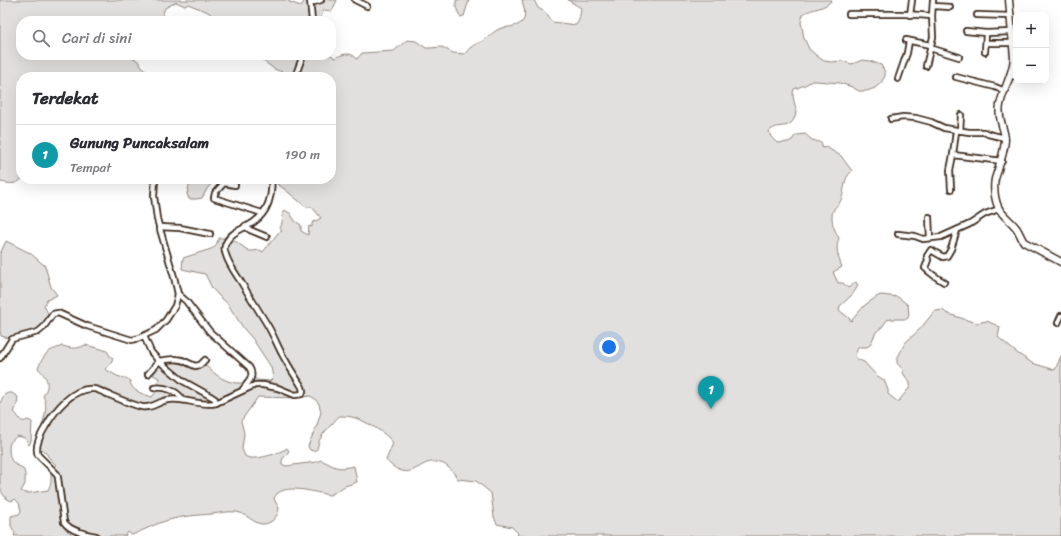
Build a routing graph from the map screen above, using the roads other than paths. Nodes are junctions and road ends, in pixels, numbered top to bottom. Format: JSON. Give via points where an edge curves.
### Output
{"nodes":[{"id":1,"x":321,"y":0,"type":"edge"},
{"id":2,"x":355,"y":0,"type":"edge"},
{"id":3,"x":912,"y":0,"type":"edge"},
{"id":4,"x":933,"y":0,"type":"edge"},
{"id":5,"x":1009,"y":0,"type":"edge"},
{"id":6,"x":311,"y":2,"type":"edge"},
{"id":7,"x":367,"y":6,"type":"dead end"},
{"id":8,"x":933,"y":6,"type":"junction"},
{"id":9,"x":950,"y":7,"type":"dead end"},
{"id":10,"x":849,"y":14,"type":"dead end"},
{"id":11,"x":910,"y":15,"type":"junction"},
{"id":12,"x":977,"y":15,"type":"dead end"},
{"id":13,"x":312,"y":16,"type":"edge"},
{"id":14,"x":932,"y":16,"type":"junction"},
{"id":15,"x":1011,"y":16,"type":"junction"},
{"id":16,"x":966,"y":31,"type":"dead end"},
{"id":17,"x":1012,"y":32,"type":"junction"},
{"id":18,"x":986,"y":33,"type":"junction"},
{"id":19,"x":1013,"y":39,"type":"edge"},
{"id":20,"x":988,"y":43,"type":"dead end"},
{"id":21,"x":930,"y":46,"type":"junction"},
{"id":22,"x":1013,"y":46,"type":"edge"},
{"id":23,"x":985,"y":52,"type":"dead end"},
{"id":24,"x":959,"y":57,"type":"dead end"},
{"id":25,"x":301,"y":60,"type":"edge"},
{"id":26,"x":926,"y":66,"type":"dead end"},
{"id":27,"x":297,"y":72,"type":"edge"},
{"id":28,"x":1013,"y":76,"type":"edge"},
{"id":29,"x":956,"y":77,"type":"dead end"},
{"id":30,"x":898,"y":79,"type":"dead end"},
{"id":31,"x":1005,"y":91,"type":"junction"},
{"id":32,"x":961,"y":115,"type":"dead end"},
{"id":33,"x":891,"y":119,"type":"dead end"},
{"id":34,"x":958,"y":131,"type":"junction"},
{"id":35,"x":1005,"y":138,"type":"junction"},
{"id":36,"x":953,"y":155,"type":"junction"},
{"id":37,"x":1002,"y":161,"type":"junction"},
{"id":38,"x":155,"y":184,"type":"edge"},
{"id":39,"x":223,"y":184,"type":"edge"},
{"id":40,"x":230,"y":184,"type":"edge"},
{"id":41,"x":272,"y":184,"type":"edge"},
{"id":42,"x":235,"y":185,"type":"dead end"},
{"id":43,"x":951,"y":189,"type":"dead end"},
{"id":44,"x":999,"y":209,"type":"junction"},
{"id":45,"x":262,"y":213,"type":"junction"},
{"id":46,"x":929,"y":218,"type":"dead end"},
{"id":47,"x":159,"y":226,"type":"junction"},
{"id":48,"x":245,"y":226,"type":"junction"},
{"id":49,"x":957,"y":230,"type":"junction"},
{"id":50,"x":210,"y":234,"type":"dead end"},
{"id":51,"x":898,"y":234,"type":"dead end"},
{"id":52,"x":268,"y":237,"type":"dead end"},
{"id":53,"x":930,"y":238,"type":"junction"},
{"id":54,"x":1061,"y":262,"type":"edge"},
{"id":55,"x":944,"y":282,"type":"dead end"},
{"id":56,"x":178,"y":294,"type":"junction"},
{"id":57,"x":1061,"y":316,"type":"edge"},
{"id":58,"x":1058,"y":323,"type":"dead end"},
{"id":59,"x":144,"y":336,"type":"junction"},
{"id":60,"x":0,"y":358,"type":"edge"},
{"id":61,"x":205,"y":360,"type":"dead end"},
{"id":62,"x":159,"y":361,"type":"junction"},
{"id":63,"x":148,"y":374,"type":"dead end"},
{"id":64,"x":154,"y":388,"type":"dead end"},
{"id":65,"x":240,"y":392,"type":"junction"},
{"id":66,"x":183,"y":400,"type":"junction"},
{"id":67,"x":216,"y":403,"type":"junction"},
{"id":68,"x":96,"y":536,"type":"edge"}],
"edges":[{"from":1,"to":6,"type":"street"},
{"from":2,"to":7,"type":"street"},
{"from":3,"to":11,"type":"street"},
{"from":4,"to":8,"type":"street"},
{"from":5,"to":15,"type":"street"},
{"from":6,"to":13,"type":"street"},
{"from":8,"to":9,"type":"street"},
{"from":8,"to":14,"type":"street"},
{"from":10,"to":11,"type":"street"},
{"from":11,"to":14,"type":"street"},
{"from":12,"to":15,"type":"street"},
{"from":14,"to":21,"type":"street","via":[[933,37]]},
{"from":15,"to":17,"type":"street"},
{"from":16,"to":18,"type":"street"},
{"from":17,"to":18,"type":"street"},
{"from":17,"to":19,"type":"street"},
{"from":18,"to":23,"type":"street"},
{"from":20,"to":22,"type":"street"},
{"from":21,"to":24,"type":"street"},
{"from":21,"to":26,"type":"street"},
{"from":21,"to":30,"type":"street","via":[[907,40],[907,53]]},
{"from":25,"to":27,"type":"street"},
{"from":28,"to":31,"type":"street"},
{"from":29,"to":31,"type":"street"},
{"from":31,"to":35,"type":"street","via":[[999,114]]},
{"from":32,"to":34,"type":"street"},
{"from":33,"to":34,"type":"street","via":[[916,118]]},
{"from":34,"to":35,"type":"street","via":[[984,132]]},
{"from":34,"to":36,"type":"street"},
{"from":35,"to":37,"type":"street"},
{"from":36,"to":37,"type":"street"},
{"from":36,"to":43,"type":"street","via":[[950,170]]},
{"from":37,"to":44,"type":"street","via":[[994,184]]},
{"from":38,"to":47,"type":"street"},
{"from":39,"to":45,"type":"street","via":[[214,198]]},
{"from":40,"to":42,"type":"street"},
{"from":41,"to":45,"type":"street","via":[[271,197]]},
{"from":44,"to":49,"type":"street"},
{"from":44,"to":54,"type":"street","via":[[1024,242]]},
{"from":45,"to":48,"type":"street","via":[[254,222]]},
{"from":46,"to":53,"type":"street"},
{"from":47,"to":50,"type":"street"},
{"from":47,"to":56,"type":"street"},
{"from":48,"to":52,"type":"street"},
{"from":48,"to":65,"type":"street","via":[[227,240],[226,255],[303,391],[302,394],[295,395],[271,386],[255,385]]},
{"from":49,"to":53,"type":"street"},
{"from":49,"to":55,"type":"street","via":[[947,256],[943,257],[931,250],[927,256],[925,268]]},
{"from":51,"to":53,"type":"street"},
{"from":56,"to":59,"type":"street","via":[[175,306],[166,320],[156,330]]},
{"from":56,"to":65,"type":"street","via":[[210,332],[252,371],[251,380]]},
{"from":57,"to":58,"type":"street"},
{"from":59,"to":60,"type":"street","via":[[130,339],[55,313],[38,332],[12,339]]},
{"from":59,"to":62,"type":"street","via":[[151,352]]},
{"from":61,"to":62,"type":"street","via":[[195,366],[182,360]]},
{"from":62,"to":63,"type":"street"},
{"from":62,"to":67,"type":"street","via":[[182,381],[212,397]]},
{"from":64,"to":66,"type":"street","via":[[162,387],[181,396]]},
{"from":65,"to":67,"type":"street"},
{"from":66,"to":67,"type":"street"},
{"from":66,"to":68,"type":"street","via":[[167,400],[143,407],[94,389],[85,390],[72,395],[60,405],[46,426],[37,444],[37,451],[58,478],[64,522],[67,526]]}]}
